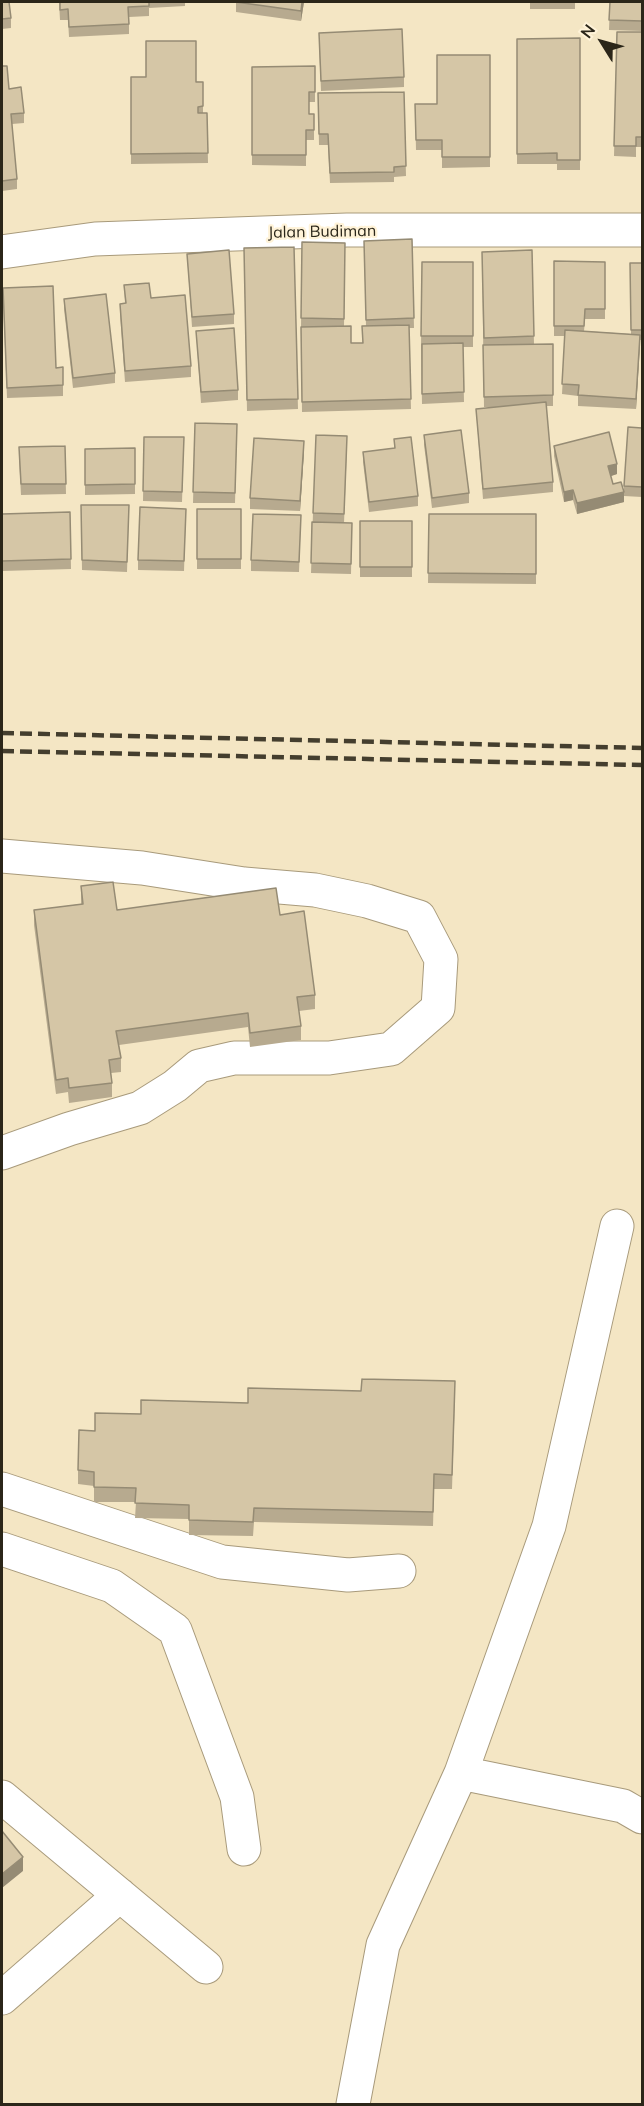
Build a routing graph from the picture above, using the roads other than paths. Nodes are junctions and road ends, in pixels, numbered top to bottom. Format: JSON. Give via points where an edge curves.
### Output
{"nodes":[{"id":1,"x":642,"y":230,"type":"edge"},
{"id":2,"x":2,"y":252,"type":"edge"},
{"id":3,"x":2,"y":856,"type":"edge"},
{"id":4,"x":2,"y":1153,"type":"edge"},
{"id":5,"x":616,"y":1226,"type":"dead end"},
{"id":6,"x":2,"y":1489,"type":"edge"},
{"id":7,"x":2,"y":1548,"type":"edge"},
{"id":8,"x":399,"y":1571,"type":"dead end"},
{"id":9,"x":461,"y":1773,"type":"junction"},
{"id":10,"x":2,"y":1797,"type":"edge"},
{"id":11,"x":642,"y":1817,"type":"edge"},
{"id":12,"x":244,"y":1849,"type":"dead end"},
{"id":13,"x":120,"y":1895,"type":"junction"},
{"id":14,"x":206,"y":1966,"type":"dead end"},
{"id":15,"x":2,"y":1998,"type":"edge"},
{"id":16,"x":353,"y":2104,"type":"edge"}],
"edges":[{"from":1,"to":2,"type":"street","name":"Jalan Budiman","via":[[347,230],[95,239]]},
{"from":3,"to":4,"type":"street","via":[[142,868],[244,884],[315,890],[367,902],[419,917],[441,959],[438,1008],[391,1049],[329,1058],[234,1058],[200,1066],[140,1108]]},
{"from":5,"to":9,"type":"street","via":[[549,1526]]},
{"from":6,"to":8,"type":"street","via":[[222,1562],[348,1575]]},
{"from":7,"to":12,"type":"street","via":[[112,1586],[175,1630],[237,1797]]},
{"from":9,"to":11,"type":"street","via":[[623,1806]]},
{"from":9,"to":16,"type":"street","via":[[383,1946]]},
{"from":10,"to":13,"type":"street"},
{"from":13,"to":14,"type":"street"},
{"from":13,"to":15,"type":"street"}]}
